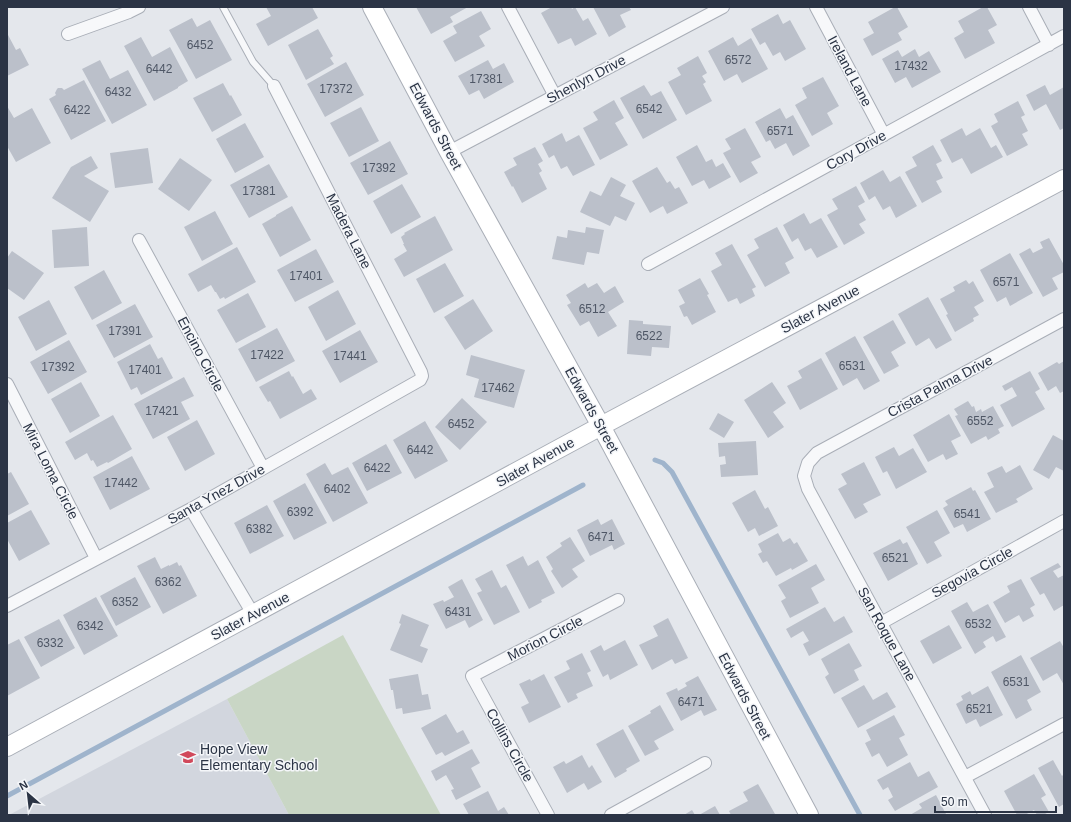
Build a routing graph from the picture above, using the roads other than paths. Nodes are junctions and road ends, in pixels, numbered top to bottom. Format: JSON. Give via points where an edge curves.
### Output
{"nodes":[{"id":1,"x":139,"y":7,"type":"edge"},
{"id":2,"x":223,"y":7,"type":"edge"},
{"id":3,"x":372,"y":7,"type":"edge"},
{"id":4,"x":508,"y":7,"type":"edge"},
{"id":5,"x":723,"y":7,"type":"edge"},
{"id":6,"x":816,"y":7,"type":"edge"},
{"id":7,"x":1029,"y":7,"type":"edge"},
{"id":8,"x":68,"y":34,"type":"dead end"},
{"id":9,"x":1064,"y":36,"type":"edge"},
{"id":10,"x":1049,"y":45,"type":"junction"},
{"id":11,"x":274,"y":86,"type":"joint"},
{"id":12,"x":555,"y":96,"type":"junction"},
{"id":13,"x":884,"y":135,"type":"junction"},
{"id":14,"x":449,"y":152,"type":"junction"},
{"id":15,"x":1064,"y":179,"type":"edge"},
{"id":16,"x":139,"y":240,"type":"dead end"},
{"id":17,"x":648,"y":264,"type":"dead end"},
{"id":18,"x":1064,"y":319,"type":"edge"},
{"id":19,"x":422,"y":376,"type":"joint"},
{"id":20,"x":7,"y":384,"type":"edge"},
{"id":21,"x":601,"y":426,"type":"junction"},
{"id":22,"x":817,"y":453,"type":"joint"},
{"id":23,"x":263,"y":468,"type":"junction"},
{"id":24,"x":192,"y":508,"type":"junction"},
{"id":25,"x":1064,"y":521,"type":"edge"},
{"id":26,"x":96,"y":558,"type":"junction"},
{"id":27,"x":618,"y":600,"type":"dead end"},
{"id":28,"x":7,"y":606,"type":"edge"},
{"id":29,"x":253,"y":614,"type":"junction"},
{"id":30,"x":881,"y":623,"type":"junction"},
{"id":31,"x":472,"y":676,"type":"joint"},
{"id":32,"x":1064,"y":724,"type":"edge"},
{"id":33,"x":7,"y":748,"type":"edge"},
{"id":34,"x":705,"y":763,"type":"dead end"},
{"id":35,"x":965,"y":777,"type":"junction"},
{"id":36,"x":548,"y":815,"type":"edge"},
{"id":37,"x":611,"y":815,"type":"edge"},
{"id":38,"x":809,"y":815,"type":"edge"},
{"id":39,"x":985,"y":815,"type":"edge"}],
"edges":[{"from":1,"to":8,"type":"street"},
{"from":2,"to":11,"type":"lane","via":[[253,62]]},
{"from":3,"to":14,"type":"street","name":"Edwards Street"},
{"from":4,"to":12,"type":"street"},
{"from":5,"to":12,"type":"street","name":"Shenlyn Drive"},
{"from":6,"to":13,"type":"street","name":"Ireland Lane"},
{"from":7,"to":10,"type":"street"},
{"from":9,"to":10,"type":"street","name":"Cory Drive"},
{"from":10,"to":13,"type":"street","name":"Cory Drive"},
{"from":11,"to":19,"type":"street","name":"Madera Lane"},
{"from":12,"to":14,"type":"street","name":"Shenlyn Drive"},
{"from":13,"to":17,"type":"street","name":"Cory Drive"},
{"from":14,"to":21,"type":"street","name":"Edwards Street"},
{"from":15,"to":21,"type":"street","name":"Slater Avenue"},
{"from":16,"to":23,"type":"street","name":"Encino Circle"},
{"from":18,"to":22,"type":"street","name":"Crista Palma Drive"},
{"from":19,"to":23,"type":"street","name":"Santa Ynez Drive","via":[[416,383]]},
{"from":20,"to":26,"type":"street","name":"Mira Loma Circle"},
{"from":21,"to":29,"type":"street","name":"Slater Avenue"},
{"from":21,"to":38,"type":"street","name":"Edwards Street"},
{"from":22,"to":30,"type":"street","name":"San Roque Lane","via":[[808,463],[804,476],[808,489]]},
{"from":23,"to":24,"type":"street","name":"Santa Ynez Drive"},
{"from":24,"to":26,"type":"street","name":"Santa Ynez Drive"},
{"from":24,"to":29,"type":"street"},
{"from":25,"to":30,"type":"street","name":"Segovia Circle"},
{"from":26,"to":28,"type":"street","name":"Santa Ynez Drive"},
{"from":27,"to":31,"type":"street","name":"Morion Circle"},
{"from":29,"to":33,"type":"street","name":"Slater Avenue"},
{"from":30,"to":35,"type":"street","name":"San Roque Lane"},
{"from":31,"to":36,"type":"street","name":"Collins Circle"},
{"from":32,"to":35,"type":"street"},
{"from":34,"to":37,"type":"street"},
{"from":35,"to":39,"type":"street","name":"San Roque Lane"}]}
